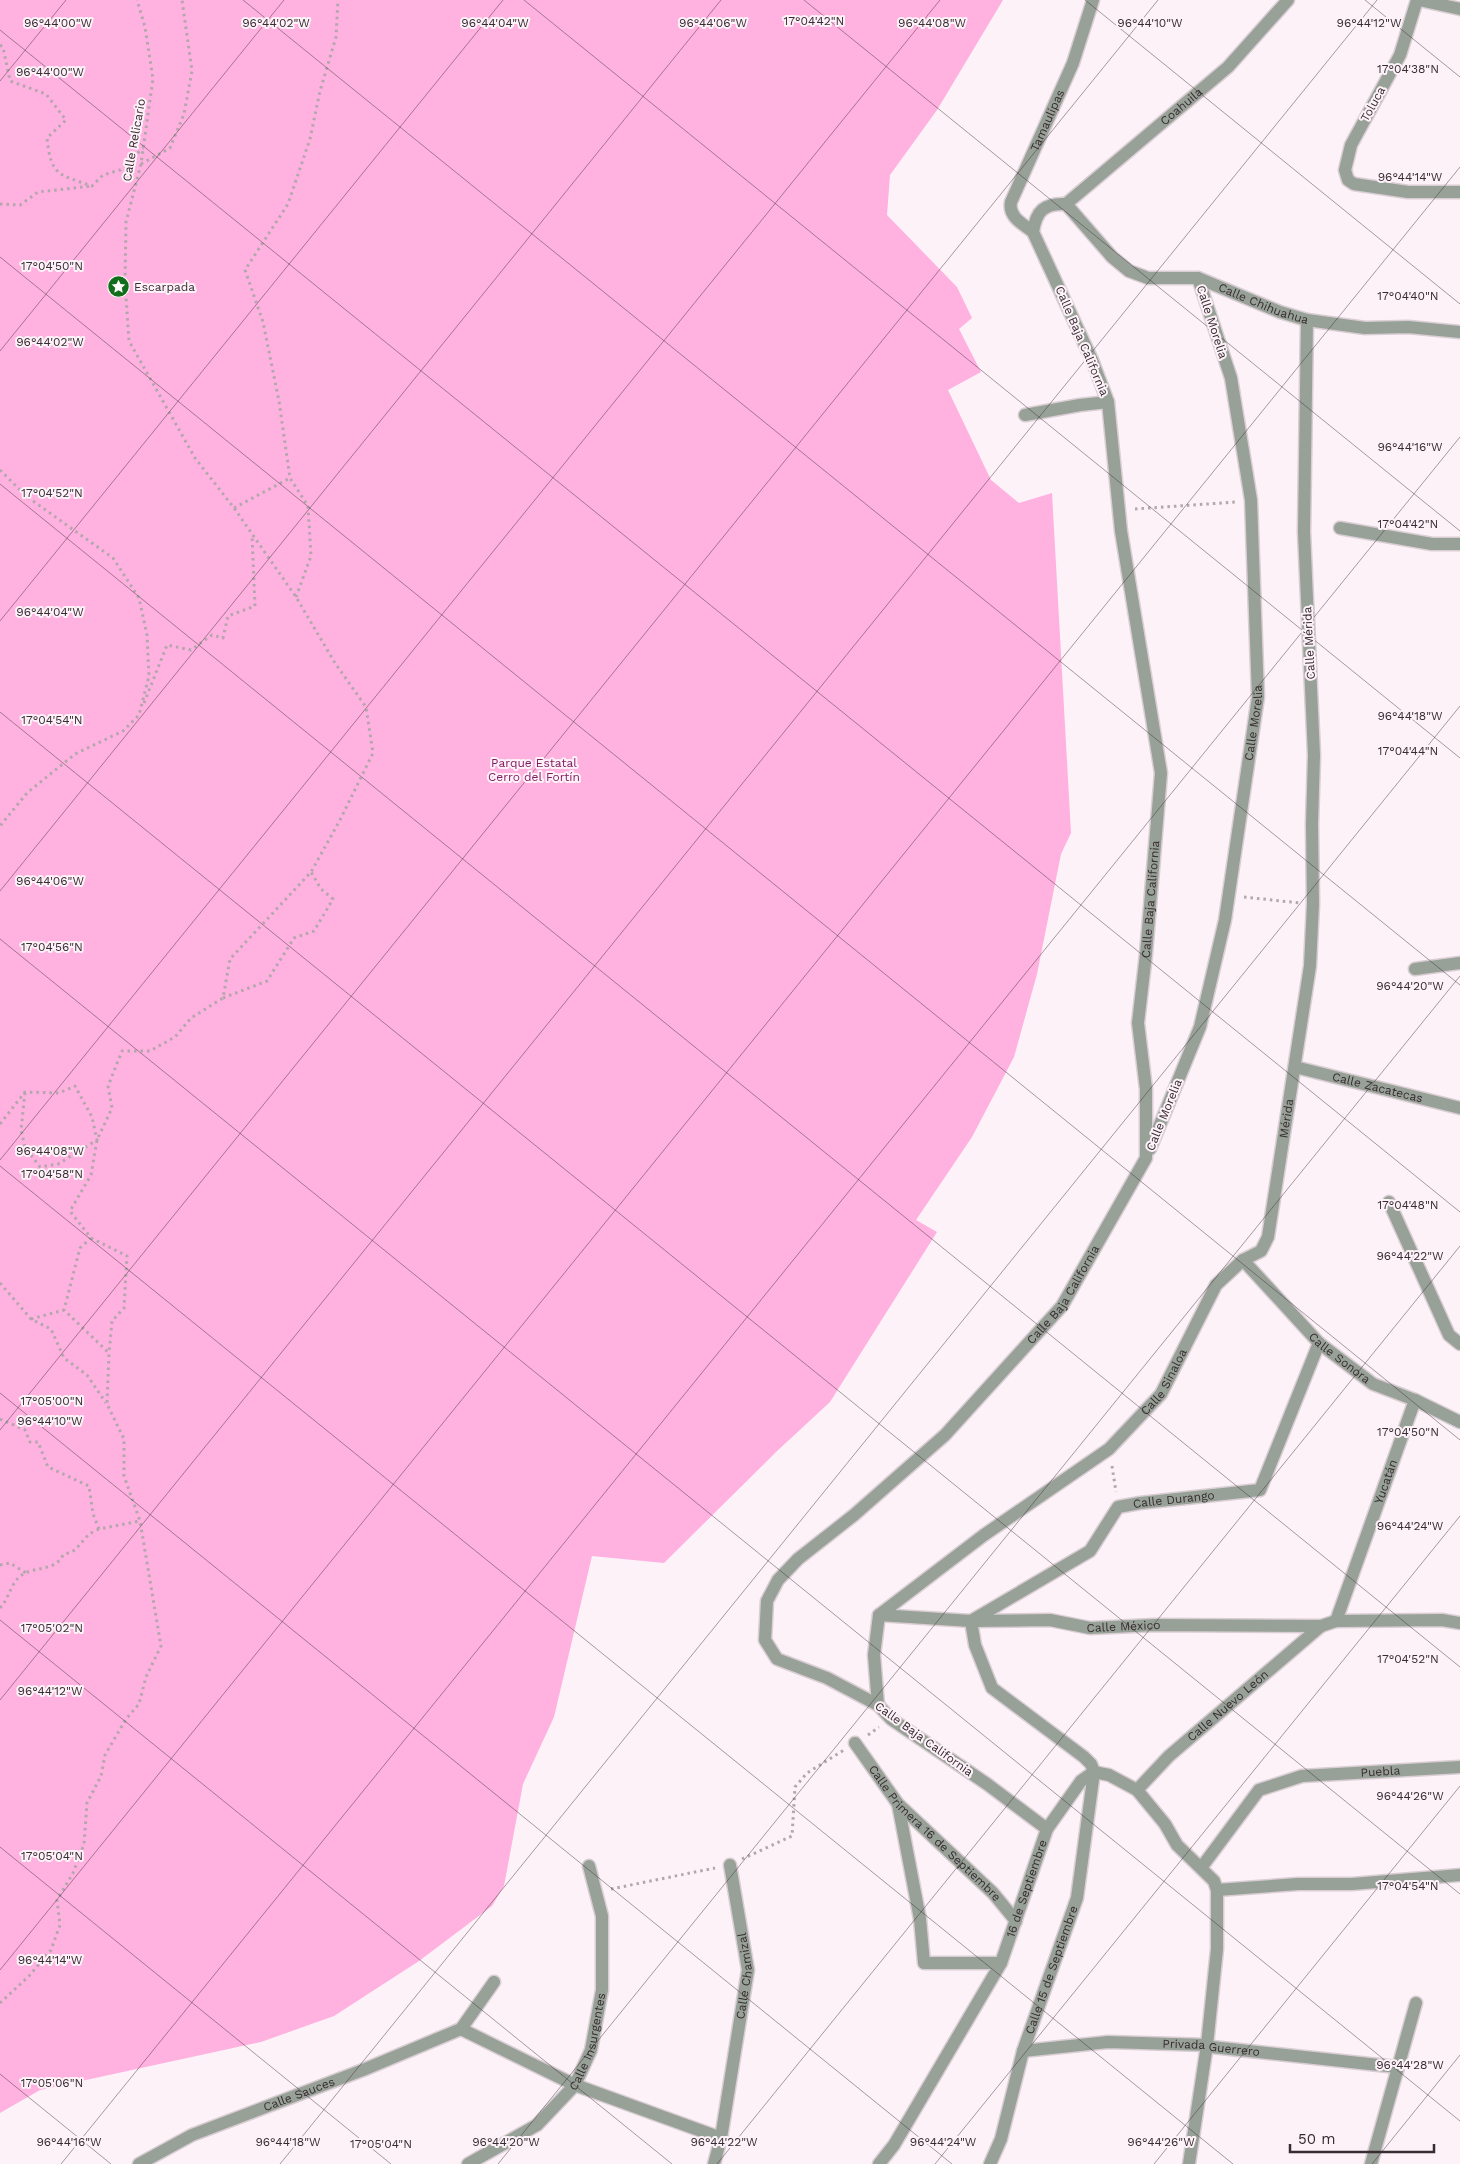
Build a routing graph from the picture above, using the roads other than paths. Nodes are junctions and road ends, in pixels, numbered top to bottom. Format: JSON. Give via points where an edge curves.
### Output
{"nodes":[{"id":1,"x":1093,"y":0,"type":"edge"},
{"id":2,"x":1288,"y":0,"type":"edge"},
{"id":3,"x":1418,"y":0,"type":"edge"},
{"id":4,"x":1460,"y":9,"type":"edge"},
{"id":5,"x":1460,"y":192,"type":"edge"},
{"id":6,"x":1066,"y":204,"type":"junction"},
{"id":7,"x":1033,"y":232,"type":"junction"},
{"id":8,"x":1198,"y":278,"type":"junction"},
{"id":9,"x":1307,"y":320,"type":"junction"},
{"id":10,"x":1460,"y":332,"type":"edge"},
{"id":11,"x":1108,"y":402,"type":"junction"},
{"id":12,"x":1025,"y":415,"type":"dead end"},
{"id":13,"x":1340,"y":528,"type":"dead end"},
{"id":14,"x":1460,"y":544,"type":"edge"},
{"id":15,"x":1460,"y":963,"type":"edge"},
{"id":16,"x":1310,"y":966,"type":"joint"},
{"id":17,"x":1415,"y":969,"type":"dead end"},
{"id":18,"x":1295,"y":1067,"type":"junction"},
{"id":19,"x":1460,"y":1108,"type":"edge"},
{"id":20,"x":1146,"y":1158,"type":"junction"},
{"id":21,"x":1389,"y":1202,"type":"dead end"},
{"id":22,"x":1243,"y":1260,"type":"junction"},
{"id":23,"x":1454,"y":1334,"type":"edge"},
{"id":24,"x":1319,"y":1343,"type":"junction"},
{"id":25,"x":1460,"y":1344,"type":"edge"},
{"id":26,"x":1415,"y":1400,"type":"junction"},
{"id":27,"x":1460,"y":1422,"type":"edge"},
{"id":28,"x":879,"y":1615,"type":"junction"},
{"id":29,"x":971,"y":1621,"type":"junction"},
{"id":30,"x":1336,"y":1621,"type":"junction"},
{"id":31,"x":1460,"y":1623,"type":"edge"},
{"id":32,"x":1321,"y":1626,"type":"junction"},
{"id":33,"x":878,"y":1705,"type":"junction"},
{"id":34,"x":855,"y":1743,"type":"road end"},
{"id":35,"x":1460,"y":1767,"type":"edge"},
{"id":36,"x":1094,"y":1772,"type":"junction"},
{"id":37,"x":1136,"y":1790,"type":"junction"},
{"id":38,"x":898,"y":1804,"type":"junction"},
{"id":39,"x":1047,"y":1829,"type":"junction"},
{"id":40,"x":730,"y":1865,"type":"road end"},
{"id":41,"x":589,"y":1866,"type":"dead end"},
{"id":42,"x":1201,"y":1868,"type":"junction"},
{"id":43,"x":1460,"y":1875,"type":"edge"},
{"id":44,"x":1217,"y":1890,"type":"junction"},
{"id":45,"x":1016,"y":1921,"type":"junction"},
{"id":46,"x":1001,"y":1963,"type":"junction"},
{"id":47,"x":494,"y":1982,"type":"dead end"},
{"id":48,"x":1416,"y":2003,"type":"dead end"},
{"id":49,"x":461,"y":2029,"type":"junction"},
{"id":50,"x":1207,"y":2045,"type":"junction"},
{"id":51,"x":1023,"y":2051,"type":"junction"},
{"id":52,"x":1397,"y":2067,"type":"junction"},
{"id":53,"x":575,"y":2085,"type":"junction"},
{"id":54,"x":721,"y":2138,"type":"junction"},
{"id":55,"x":139,"y":2164,"type":"edge"},
{"id":56,"x":468,"y":2164,"type":"edge"},
{"id":57,"x":714,"y":2164,"type":"edge"},
{"id":58,"x":879,"y":2164,"type":"edge"},
{"id":59,"x":990,"y":2164,"type":"edge"},
{"id":60,"x":1189,"y":2164,"type":"edge"},
{"id":61,"x":1371,"y":2164,"type":"edge"}],
"edges":[{"from":1,"to":7,"type":"street","name":"Tamaulipas","via":[[1073,63],[1011,202],[1012,215]]},
{"from":2,"to":6,"type":"street","name":"Coahuila","via":[[1228,67]]},
{"from":3,"to":4,"type":"street"},
{"from":3,"to":5,"type":"street","name":"Toluca","via":[[1400,55],[1351,145],[1344,170],[1348,180],[1354,184],[1408,192]]},
{"from":6,"to":7,"type":"street","via":[[1042,209],[1034,221]]},
{"from":6,"to":8,"type":"street","name":"Calle Chihuahua","via":[[1112,257],[1129,271],[1148,278]]},
{"from":7,"to":11,"type":"street","name":"Calle Baja California"},
{"from":8,"to":9,"type":"street","name":"Calle Chihuahua"},
{"from":8,"to":20,"type":"street","name":"Calle Morelia","via":[[1231,378],[1251,500],[1258,697],[1225,920],[1200,1027]]},
{"from":9,"to":10,"type":"street","name":"Calle Chihuahua","via":[[1365,328],[1408,327]]},
{"from":9,"to":16,"type":"street","name":"Calle Mérida","via":[[1304,532],[1314,754]]},
{"from":11,"to":12,"type":"street"},
{"from":11,"to":20,"type":"street","name":"Calle Baja California","via":[[1121,531],[1161,773],[1138,1023],[1146,1089]]},
{"from":13,"to":14,"type":"street","via":[[1432,544]]},
{"from":15,"to":17,"type":"street"},
{"from":16,"to":18,"type":"street","name":"Mérida"},
{"from":18,"to":19,"type":"street","name":"Calle Zacatecas"},
{"from":18,"to":22,"type":"street","name":"Mérida","via":[[1268,1237],[1261,1251]]},
{"from":20,"to":33,"type":"street","name":"Calle Baja California","via":[[1062,1306],[945,1435],[798,1559],[778,1580],[767,1601],[765,1640],[777,1659],[827,1678]]},
{"from":21,"to":23,"type":"street"},
{"from":22,"to":24,"type":"street","name":"Calle Sonora"},
{"from":22,"to":28,"type":"street","name":"Calle Sinaloa","via":[[1216,1285],[1161,1394],[1109,1449],[984,1534]]},
{"from":23,"to":25,"type":"street"},
{"from":24,"to":26,"type":"street","name":"Calle Sonora","via":[[1373,1384]]},
{"from":24,"to":29,"type":"street","name":"Calle Durango","via":[[1260,1490],[1118,1508],[1090,1551]]},
{"from":26,"to":27,"type":"street","name":"Calle Sonora"},
{"from":26,"to":30,"type":"street","name":"Yucatán"},
{"from":28,"to":29,"type":"street","name":"Calle México"},
{"from":28,"to":33,"type":"street","via":[[874,1655]]},
{"from":29,"to":32,"type":"street","name":"Calle México","via":[[1050,1620],[1090,1628]]},
{"from":29,"to":36,"type":"street","via":[[975,1644],[992,1688],[1084,1757]]},
{"from":30,"to":31,"type":"street","name":"Calle México","via":[[1442,1620]]},
{"from":30,"to":32,"type":"street","name":"Calle México"},
{"from":32,"to":37,"type":"street","name":"Calle Nuevo León","via":[[1169,1756]]},
{"from":33,"to":39,"type":"street","name":"Calle Baja California","via":[[892,1719]]},
{"from":34,"to":38,"type":"street","name":"Calle Primera 16 de Septiembre"},
{"from":35,"to":42,"type":"street","name":"Puebla","via":[[1302,1776],[1259,1790]]},
{"from":36,"to":37,"type":"street","via":[[1109,1775]]},
{"from":36,"to":39,"type":"street","name":"16 de Septiembre","via":[[1081,1781]]},
{"from":36,"to":51,"type":"street","name":"Calle 15 de Septiembre","via":[[1077,1898]]},
{"from":37,"to":42,"type":"street","via":[[1165,1824],[1177,1845]]},
{"from":38,"to":45,"type":"street","name":"Calle Primera 16 de Septiembre","via":[[993,1893]]},
{"from":38,"to":46,"type":"street","via":[[920,1919],[924,1963]]},
{"from":39,"to":45,"type":"street","name":"16 de Septiembre"},
{"from":40,"to":54,"type":"street","name":"Calle Chamizal","via":[[748,1970]]},
{"from":41,"to":53,"type":"street","name":"Calle Insurgentes","via":[[602,1916],[602,1990],[591,2050]]},
{"from":42,"to":44,"type":"street","via":[[1214,1881]]},
{"from":43,"to":44,"type":"street"},
{"from":44,"to":50,"type":"street","via":[[1217,1949]]},
{"from":45,"to":46,"type":"street","name":"16 de Septiembre"},
{"from":46,"to":58,"type":"street","name":"16 de Septiembre","via":[[894,2145]]},
{"from":47,"to":49,"type":"street"},
{"from":48,"to":52,"type":"street"},
{"from":49,"to":53,"type":"street"},
{"from":49,"to":55,"type":"street","name":"Calle Sauces","via":[[192,2135]]},
{"from":50,"to":51,"type":"street","name":"Privada Guerrero","via":[[1108,2042]]},
{"from":50,"to":52,"type":"street","name":"Privada Guerrero"},
{"from":50,"to":60,"type":"street"},
{"from":51,"to":59,"type":"street","name":"Calle 15 de Septiembre","via":[[1001,2139]]},
{"from":52,"to":61,"type":"street"},
{"from":53,"to":54,"type":"street"},
{"from":53,"to":56,"type":"street","name":"Calle Insurgentes","via":[[537,2125]]},
{"from":54,"to":57,"type":"street","name":"Calle Chamizal"}]}
